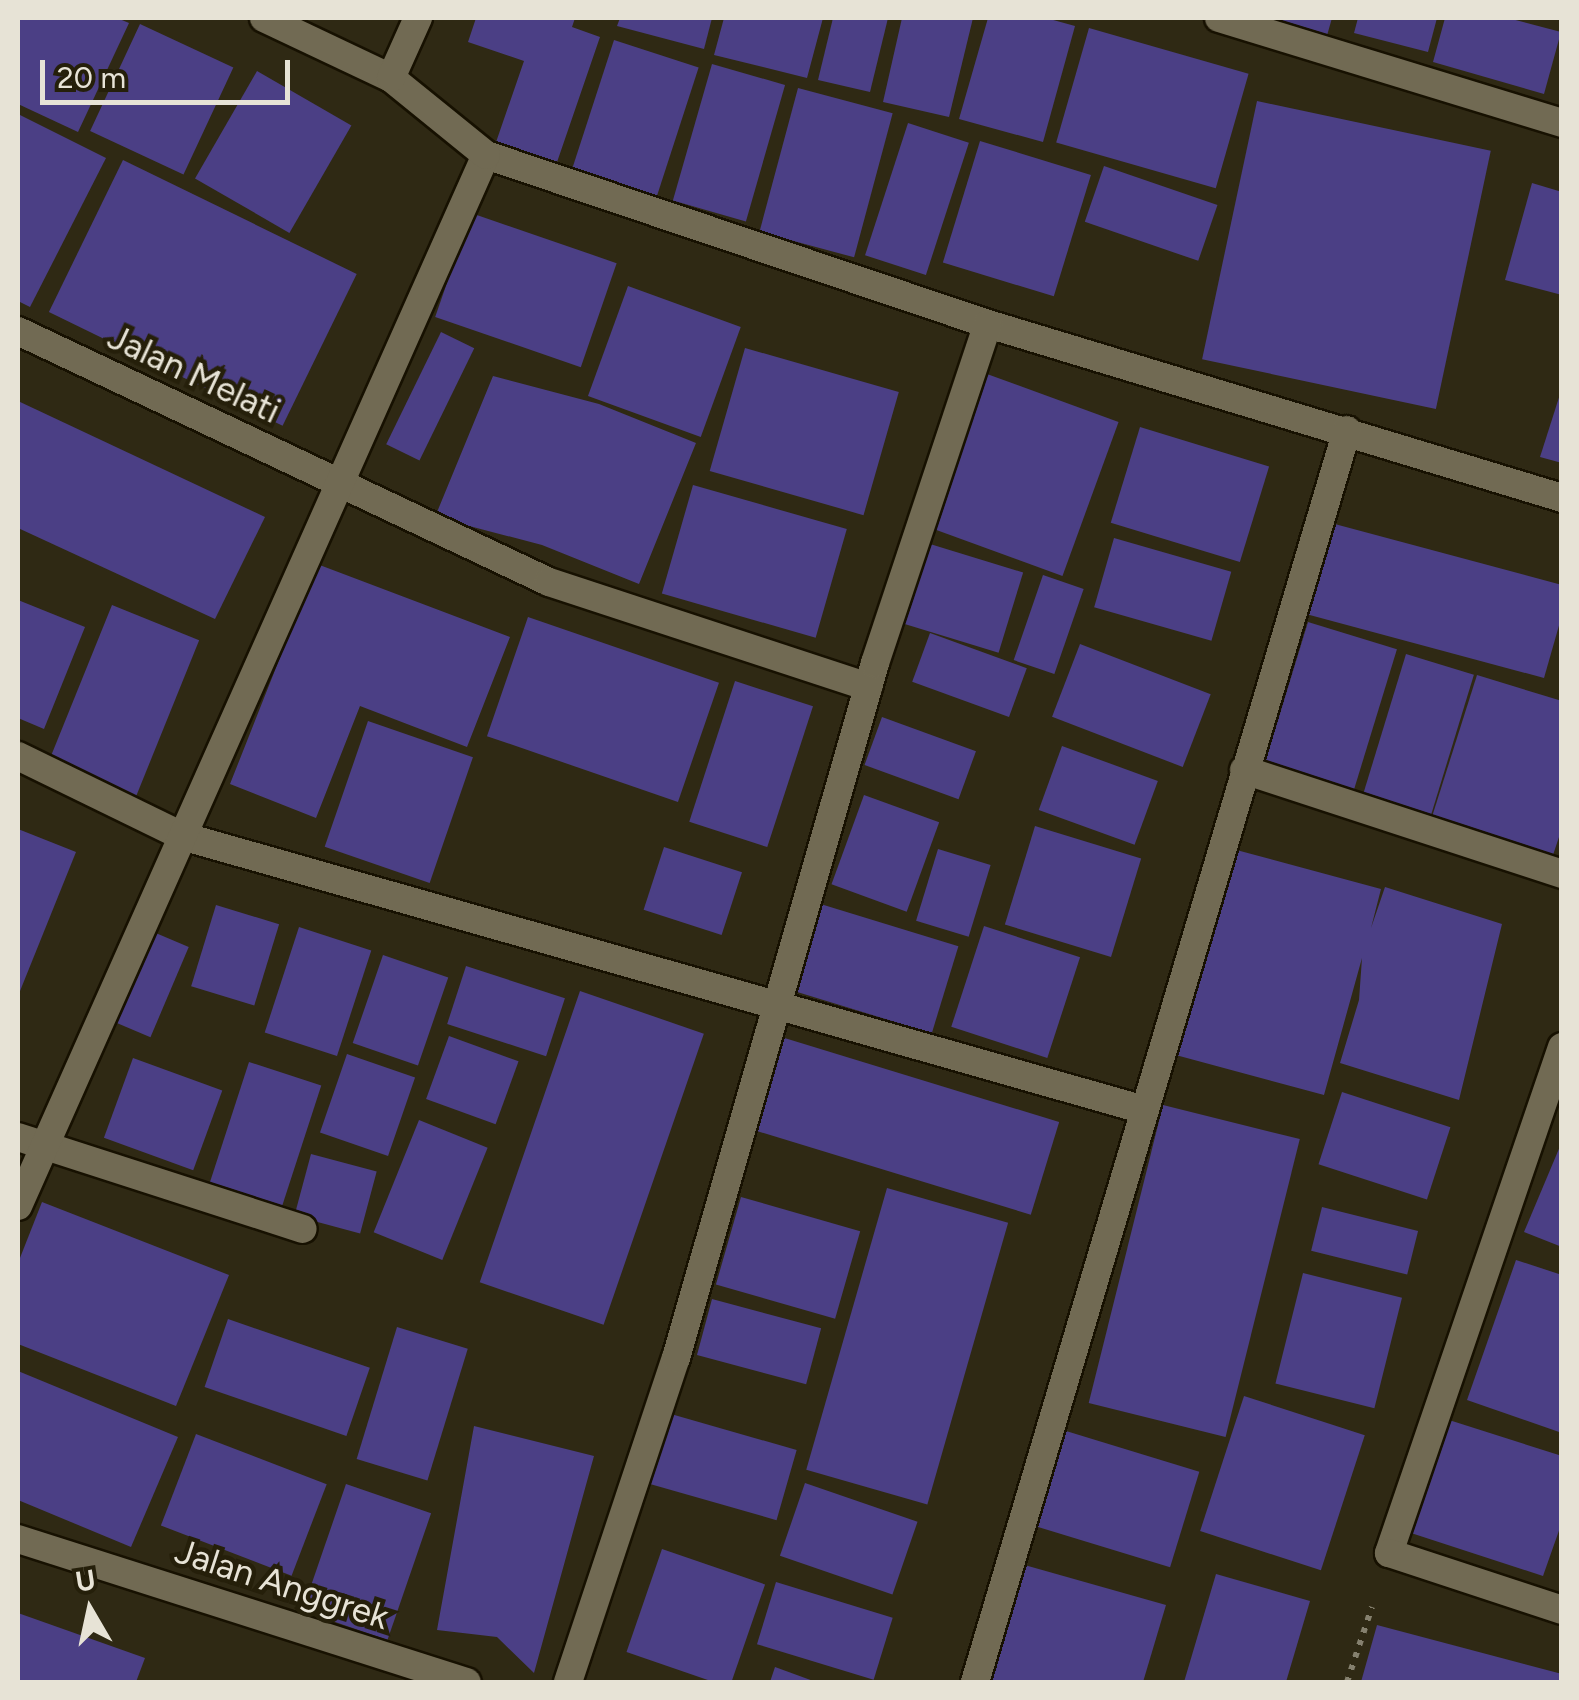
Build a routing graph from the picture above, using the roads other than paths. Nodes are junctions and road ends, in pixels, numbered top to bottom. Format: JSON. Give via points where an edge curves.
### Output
{"nodes":[{"id":1,"x":264,"y":18,"type":"edge"},
{"id":2,"x":418,"y":18,"type":"edge"},
{"id":3,"x":1219,"y":18,"type":"edge"},
{"id":4,"x":391,"y":78,"type":"junction"},
{"id":5,"x":1562,"y":123,"type":"edge"},
{"id":6,"x":486,"y":155,"type":"junction"},
{"id":7,"x":988,"y":324,"type":"junction"},
{"id":8,"x":18,"y":331,"type":"edge"},
{"id":9,"x":1347,"y":430,"type":"junction"},
{"id":10,"x":339,"y":484,"type":"junction"},
{"id":11,"x":1562,"y":498,"type":"edge"},
{"id":12,"x":868,"y":688,"type":"junction"},
{"id":13,"x":18,"y":756,"type":"edge"},
{"id":14,"x":1244,"y":770,"type":"junction"},
{"id":15,"x":182,"y":836,"type":"junction"},
{"id":16,"x":1562,"y":874,"type":"edge"},
{"id":17,"x":772,"y":1008,"type":"junction"},
{"id":18,"x":1562,"y":1047,"type":"edge"},
{"id":19,"x":1141,"y":1108,"type":"junction"},
{"id":20,"x":18,"y":1137,"type":"edge"},
{"id":21,"x":48,"y":1151,"type":"junction"},
{"id":22,"x":18,"y":1206,"type":"edge"},
{"id":23,"x":303,"y":1229,"type":"dead end"},
{"id":24,"x":18,"y":1539,"type":"edge"},
{"id":25,"x":1562,"y":1610,"type":"edge"},
{"id":26,"x":468,"y":1682,"type":"edge"},
{"id":27,"x":568,"y":1682,"type":"edge"},
{"id":28,"x":975,"y":1682,"type":"edge"}],
"edges":[{"from":1,"to":4,"type":"street"},
{"from":2,"to":4,"type":"street"},
{"from":3,"to":5,"type":"street"},
{"from":4,"to":6,"type":"street"},
{"from":6,"to":7,"type":"street"},
{"from":6,"to":10,"type":"street"},
{"from":7,"to":9,"type":"street"},
{"from":7,"to":12,"type":"street"},
{"from":8,"to":10,"type":"street","name":"Jalan Melati"},
{"from":9,"to":11,"type":"street"},
{"from":9,"to":14,"type":"street"},
{"from":10,"to":12,"type":"street","name":"Jalan Melati","via":[[549,582]]},
{"from":10,"to":15,"type":"street"},
{"from":12,"to":17,"type":"street"},
{"from":13,"to":15,"type":"street"},
{"from":14,"to":16,"type":"street"},
{"from":14,"to":19,"type":"street"},
{"from":15,"to":17,"type":"street"},
{"from":15,"to":21,"type":"street"},
{"from":17,"to":19,"type":"street"},
{"from":17,"to":27,"type":"street","via":[[676,1358]]},
{"from":18,"to":25,"type":"street","via":[[1389,1553]]},
{"from":19,"to":28,"type":"street"},
{"from":20,"to":21,"type":"street"},
{"from":21,"to":22,"type":"street"},
{"from":21,"to":23,"type":"street"},
{"from":24,"to":26,"type":"street","name":"Jalan Anggrek"}]}
